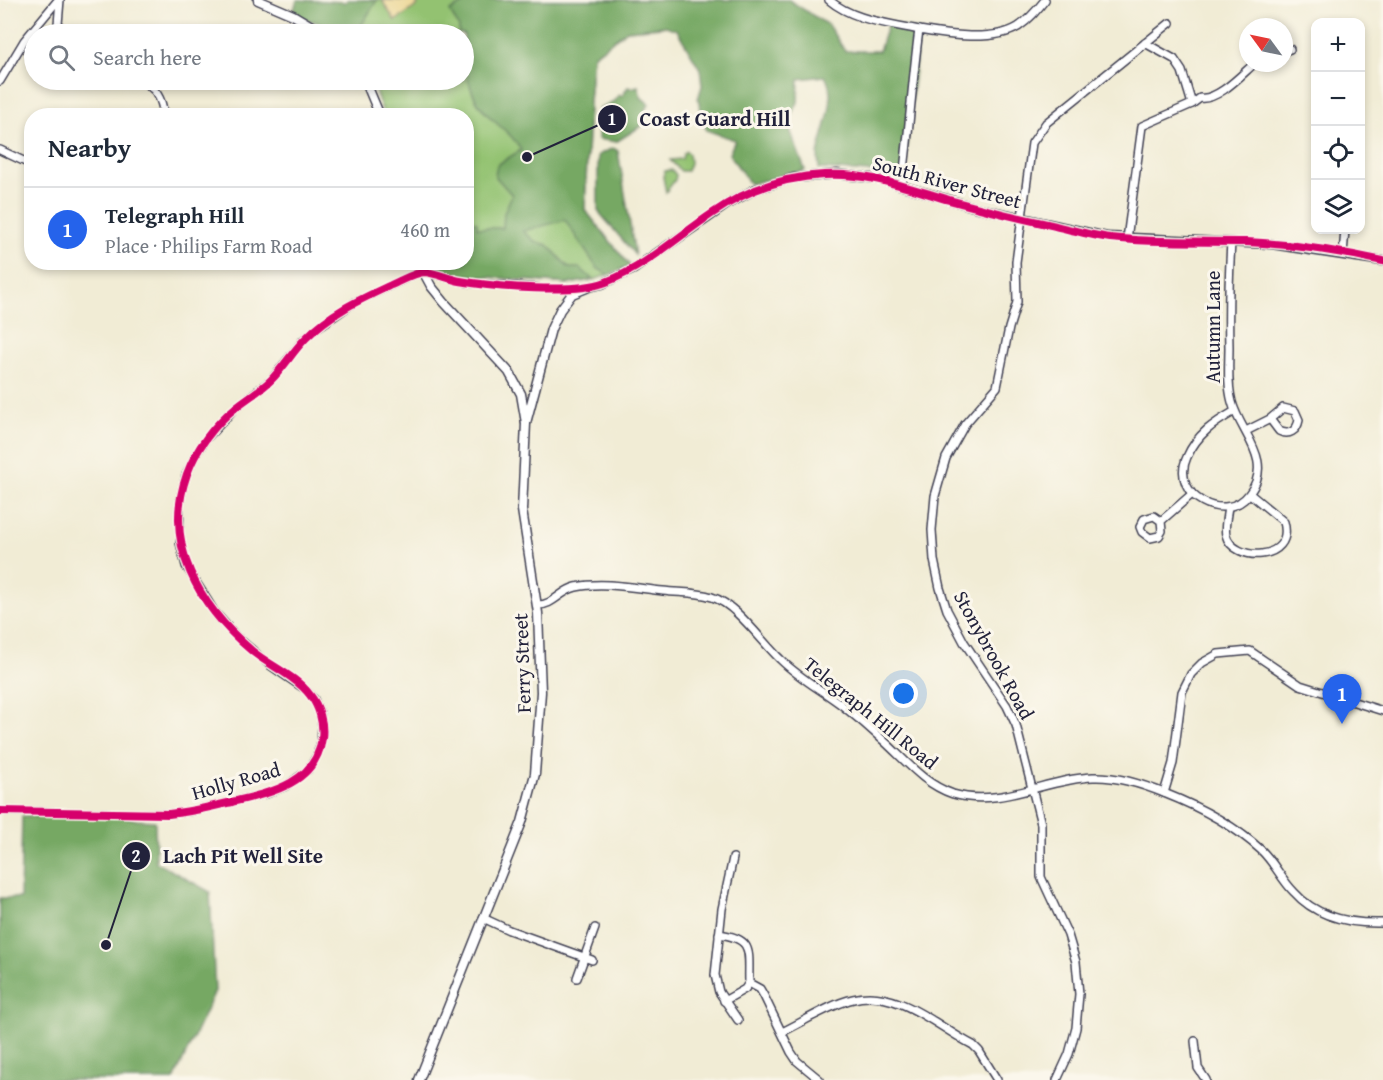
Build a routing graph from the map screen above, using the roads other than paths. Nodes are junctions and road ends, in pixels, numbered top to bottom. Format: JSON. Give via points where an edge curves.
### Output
{"nodes":[{"id":1,"x":59,"y":0,"type":"edge"},
{"id":2,"x":258,"y":0,"type":"edge"},
{"id":3,"x":829,"y":0,"type":"edge"},
{"id":4,"x":1045,"y":0,"type":"edge"},
{"id":5,"x":1170,"y":23,"type":"dead end"},
{"id":6,"x":39,"y":24,"type":"edge"},
{"id":7,"x":58,"y":24,"type":"edge"},
{"id":8,"x":308,"y":24,"type":"edge"},
{"id":9,"x":919,"y":30,"type":"junction"},
{"id":10,"x":24,"y":41,"type":"edge"},
{"id":11,"x":1145,"y":43,"type":"junction"},
{"id":12,"x":1245,"y":72,"type":"edge"},
{"id":13,"x":0,"y":81,"type":"edge"},
{"id":14,"x":154,"y":90,"type":"edge"},
{"id":15,"x":369,"y":90,"type":"edge"},
{"id":16,"x":1192,"y":104,"type":"junction"},
{"id":17,"x":162,"y":108,"type":"edge"},
{"id":18,"x":377,"y":108,"type":"edge"},
{"id":19,"x":0,"y":150,"type":"edge"},
{"id":20,"x":24,"y":161,"type":"edge"},
{"id":21,"x":902,"y":186,"type":"junction"},
{"id":22,"x":1023,"y":219,"type":"junction"},
{"id":23,"x":1345,"y":234,"type":"edge"},
{"id":24,"x":1127,"y":239,"type":"junction"},
{"id":25,"x":1231,"y":242,"type":"junction"},
{"id":26,"x":1343,"y":254,"type":"junction"},
{"id":27,"x":1383,"y":261,"type":"edge"},
{"id":28,"x":414,"y":270,"type":"edge"},
{"id":29,"x":422,"y":270,"type":"edge"},
{"id":30,"x":429,"y":270,"type":"edge"},
{"id":31,"x":589,"y":287,"type":"junction"},
{"id":32,"x":1235,"y":411,"type":"junction"},
{"id":33,"x":1270,"y":419,"type":"dead end"},
{"id":34,"x":526,"y":423,"type":"junction"},
{"id":35,"x":1246,"y":431,"type":"junction"},
{"id":36,"x":1192,"y":494,"type":"junction"},
{"id":37,"x":1250,"y":494,"type":"junction"},
{"id":38,"x":1228,"y":507,"type":"junction"},
{"id":39,"x":1161,"y":521,"type":"dead end"},
{"id":40,"x":537,"y":605,"type":"junction"},
{"id":41,"x":1383,"y":711,"type":"edge"},
{"id":42,"x":1032,"y":788,"type":"junction"},
{"id":43,"x":1164,"y":793,"type":"junction"},
{"id":44,"x":0,"y":811,"type":"edge"},
{"id":45,"x":732,"y":858,"type":"dead end"},
{"id":46,"x":483,"y":918,"type":"junction"},
{"id":47,"x":1383,"y":923,"type":"edge"},
{"id":48,"x":595,"y":928,"type":"dead end"},
{"id":49,"x":719,"y":934,"type":"junction"},
{"id":50,"x":588,"y":958,"type":"junction"},
{"id":51,"x":577,"y":978,"type":"dead end"},
{"id":52,"x":749,"y":982,"type":"junction"},
{"id":53,"x":724,"y":1001,"type":"junction"},
{"id":54,"x":738,"y":1020,"type":"dead end"},
{"id":55,"x":782,"y":1032,"type":"junction"},
{"id":56,"x":1195,"y":1041,"type":"dead end"},
{"id":57,"x":419,"y":1080,"type":"edge"},
{"id":58,"x":820,"y":1080,"type":"edge"},
{"id":59,"x":997,"y":1080,"type":"edge"},
{"id":60,"x":1057,"y":1080,"type":"edge"},
{"id":61,"x":1206,"y":1080,"type":"edge"}],
"edges":[{"from":1,"to":6,"type":"street"},
{"from":1,"to":7,"type":"street"},
{"from":2,"to":8,"type":"street"},
{"from":3,"to":9,"type":"street","via":[[865,18]]},
{"from":4,"to":9,"type":"street","via":[[1021,26],[1004,33],[963,35]]},
{"from":5,"to":11,"type":"street","name":"Stonybrook Road"},
{"from":9,"to":21,"type":"street"},
{"from":10,"to":13,"type":"street"},
{"from":11,"to":16,"type":"street","via":[[1174,59]]},
{"from":11,"to":22,"type":"street","name":"Stonybrook Road","via":[[1038,132],[1032,147]]},
{"from":12,"to":16,"type":"street","via":[[1230,86]]},
{"from":14,"to":17,"type":"street"},
{"from":15,"to":18,"type":"street"},
{"from":16,"to":24,"type":"street","via":[[1142,126]]},
{"from":19,"to":20,"type":"street"},
{"from":21,"to":22,"type":"street","name":"South River Street"},
{"from":21,"to":31,"type":"street","name":"South River Street","via":[[837,174],[774,183],[729,202],[634,269]]},
{"from":22,"to":24,"type":"street","name":"South River Street"},
{"from":22,"to":42,"type":"street","name":"Stonybrook Road","via":[[1016,262],[1017,302],[997,387],[965,424],[946,458],[937,487],[933,530],[934,560],[943,600],[964,642],[1013,716]]},
{"from":23,"to":26,"type":"street"},
{"from":24,"to":25,"type":"street","name":"South River Street"},
{"from":25,"to":26,"type":"street","name":"South River Street"},
{"from":25,"to":32,"type":"street","name":"Autumn Lane","via":[[1229,391]]},
{"from":26,"to":27,"type":"street","name":"South River Street"},
{"from":28,"to":44,"type":"street","name":"Holly Road","via":[[355,302],[303,340],[272,380],[235,408],[208,436],[186,475],[180,500],[179,523],[186,566],[214,611],[236,636],[314,699],[322,726],[321,742],[308,770],[273,791],[192,811]]},
{"from":29,"to":34,"type":"street","name":"Ferry Street","via":[[455,316],[509,372],[521,394]]},
{"from":30,"to":31,"type":"street","name":"South River Street","via":[[468,283]]},
{"from":31,"to":34,"type":"street","name":"South River Street","via":[[572,294],[554,320]]},
{"from":32,"to":35,"type":"street","name":"Autumn Lane"},
{"from":32,"to":36,"type":"street","name":"Autumn Lane","via":[[1207,428],[1190,450],[1182,476]]},
{"from":33,"to":35,"type":"street"},
{"from":34,"to":40,"type":"street","name":"Ferry Street","via":[[522,510]]},
{"from":35,"to":37,"type":"street","name":"Autumn Lane","via":[[1256,451],[1258,468]]},
{"from":36,"to":38,"type":"street","via":[[1209,504]]},
{"from":36,"to":39,"type":"street"},
{"from":37,"to":38,"type":"street"},
{"from":37,"to":38,"type":"street","via":[[1284,522],[1286,534],[1277,550],[1245,553],[1231,545],[1226,530]]},
{"from":40,"to":42,"type":"street","name":"Telegraph Hill Road","via":[[585,585],[713,597],[728,606],[790,669],[841,705],[939,788],[983,798]]},
{"from":40,"to":46,"type":"street","name":"Ferry Street","via":[[541,692],[535,774],[522,822]]},
{"from":41,"to":43,"type":"street","via":[[1300,685],[1250,651],[1218,654],[1191,674],[1182,692],[1173,763]]},
{"from":42,"to":43,"type":"street","name":"Telegraph Hill Road","via":[[1103,777]]},
{"from":42,"to":60,"type":"street","name":"Stonybrook Road","via":[[1041,824],[1041,877],[1068,934],[1079,994],[1076,1028]]},
{"from":43,"to":47,"type":"street","name":"Telegraph Hill Road","via":[[1232,827],[1260,849],[1293,892],[1324,915],[1344,921]]},
{"from":45,"to":49,"type":"street"},
{"from":46,"to":50,"type":"street"},
{"from":46,"to":57,"type":"street","name":"Ferry Street"},
{"from":48,"to":50,"type":"street"},
{"from":49,"to":52,"type":"street","via":[[736,936],[745,942]]},
{"from":49,"to":53,"type":"street","via":[[715,975]]},
{"from":50,"to":51,"type":"street"},
{"from":52,"to":53,"type":"street","via":[[745,989]]},
{"from":52,"to":55,"type":"street","via":[[765,996]]},
{"from":53,"to":54,"type":"street"},
{"from":55,"to":58,"type":"street","via":[[797,1061]]},
{"from":55,"to":59,"type":"street","via":[[850,1000],[886,998],[906,1005],[973,1045]]},
{"from":56,"to":61,"type":"street","via":[[1198,1068]]}]}
